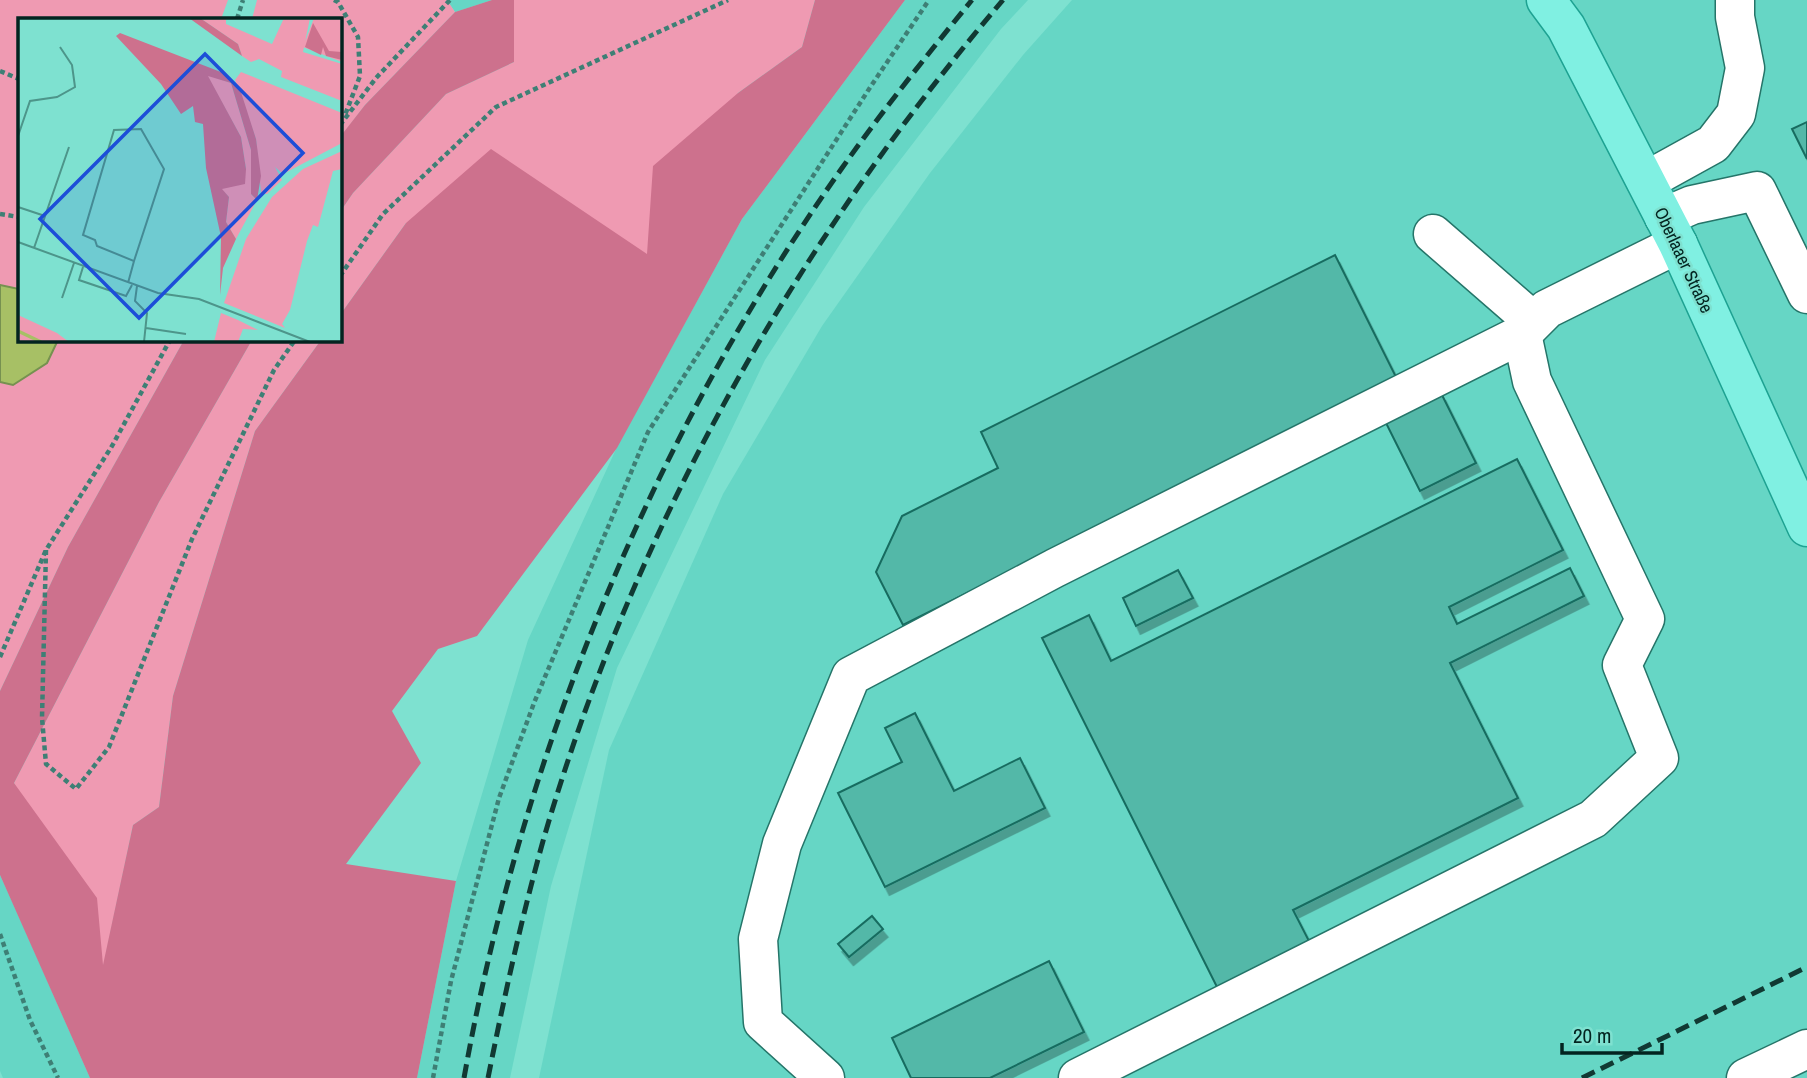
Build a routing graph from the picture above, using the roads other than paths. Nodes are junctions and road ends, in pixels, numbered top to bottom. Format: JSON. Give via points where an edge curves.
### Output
{"nodes":[{"id":1,"x":1546,"y":0,"type":"edge"},
{"id":2,"x":1735,"y":0,"type":"edge"},
{"id":3,"x":1646,"y":181,"type":"junction"},
{"id":4,"x":1671,"y":231,"type":"junction"},
{"id":5,"x":1433,"y":234,"type":"dead end"},
{"id":6,"x":1807,"y":294,"type":"edge"},
{"id":7,"x":1527,"y":328,"type":"junction"},
{"id":8,"x":1807,"y":527,"type":"edge"},
{"id":9,"x":1807,"y":1049,"type":"edge"},
{"id":10,"x":1758,"y":1075,"type":"edge"},
{"id":11,"x":825,"y":1078,"type":"edge"},
{"id":12,"x":1078,"y":1078,"type":"edge"}],
"edges":[{"from":1,"to":3,"type":"main road","name":"Oberlaaer Straße","via":[[1566,27]]},
{"from":2,"to":3,"type":"lane","via":[[1745,68],[1736,114],[1713,144]]},
{"from":3,"to":4,"type":"main road","name":"Oberlaaer Straße"},
{"from":4,"to":6,"type":"lane","via":[[1692,205],[1757,191]]},
{"from":4,"to":7,"type":"lane","via":[[1547,309]]},
{"from":4,"to":8,"type":"main road","name":"Oberlaaer Straße"},
{"from":5,"to":7,"type":"lane"},
{"from":7,"to":11,"type":"lane","via":[[851,676],[782,844],[758,939],[763,1022]]},
{"from":7,"to":12,"type":"lane","via":[[1532,381],[1645,619],[1622,665],[1658,758],[1593,819]]},
{"from":9,"to":10,"type":"lane"}]}
